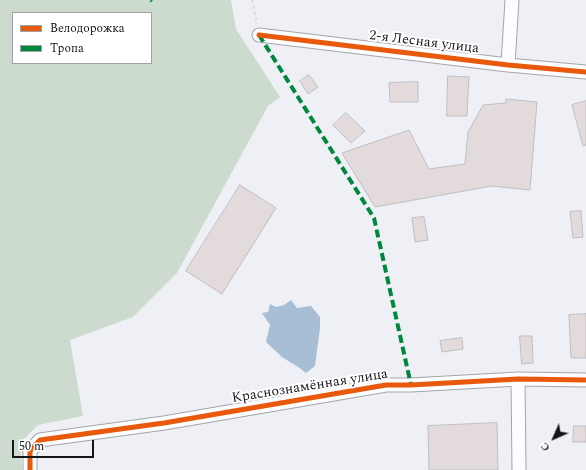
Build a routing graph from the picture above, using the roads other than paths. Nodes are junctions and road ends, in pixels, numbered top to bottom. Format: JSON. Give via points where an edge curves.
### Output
{"nodes":[{"id":1,"x":512,"y":0,"type":"edge"},
{"id":2,"x":259,"y":35,"type":"road end"},
{"id":3,"x":508,"y":65,"type":"junction"},
{"id":4,"x":586,"y":72,"type":"edge"},
{"id":5,"x":518,"y":379,"type":"junction"},
{"id":6,"x":586,"y":380,"type":"edge"},
{"id":7,"x":30,"y":470,"type":"edge"},
{"id":8,"x":519,"y":470,"type":"edge"}],
"edges":[{"from":1,"to":3,"type":"street"},
{"from":2,"to":3,"type":"street","name":"2-я Лесная улица"},
{"from":3,"to":4,"type":"street","name":"2-я Лесная улица"},
{"from":5,"to":6,"type":"street","name":"Краснознамённая улица"},
{"from":5,"to":7,"type":"street","name":"Краснознамённая улица","via":[[386,385],[164,423],[40,440],[30,451]]},
{"from":5,"to":8,"type":"street"}]}
